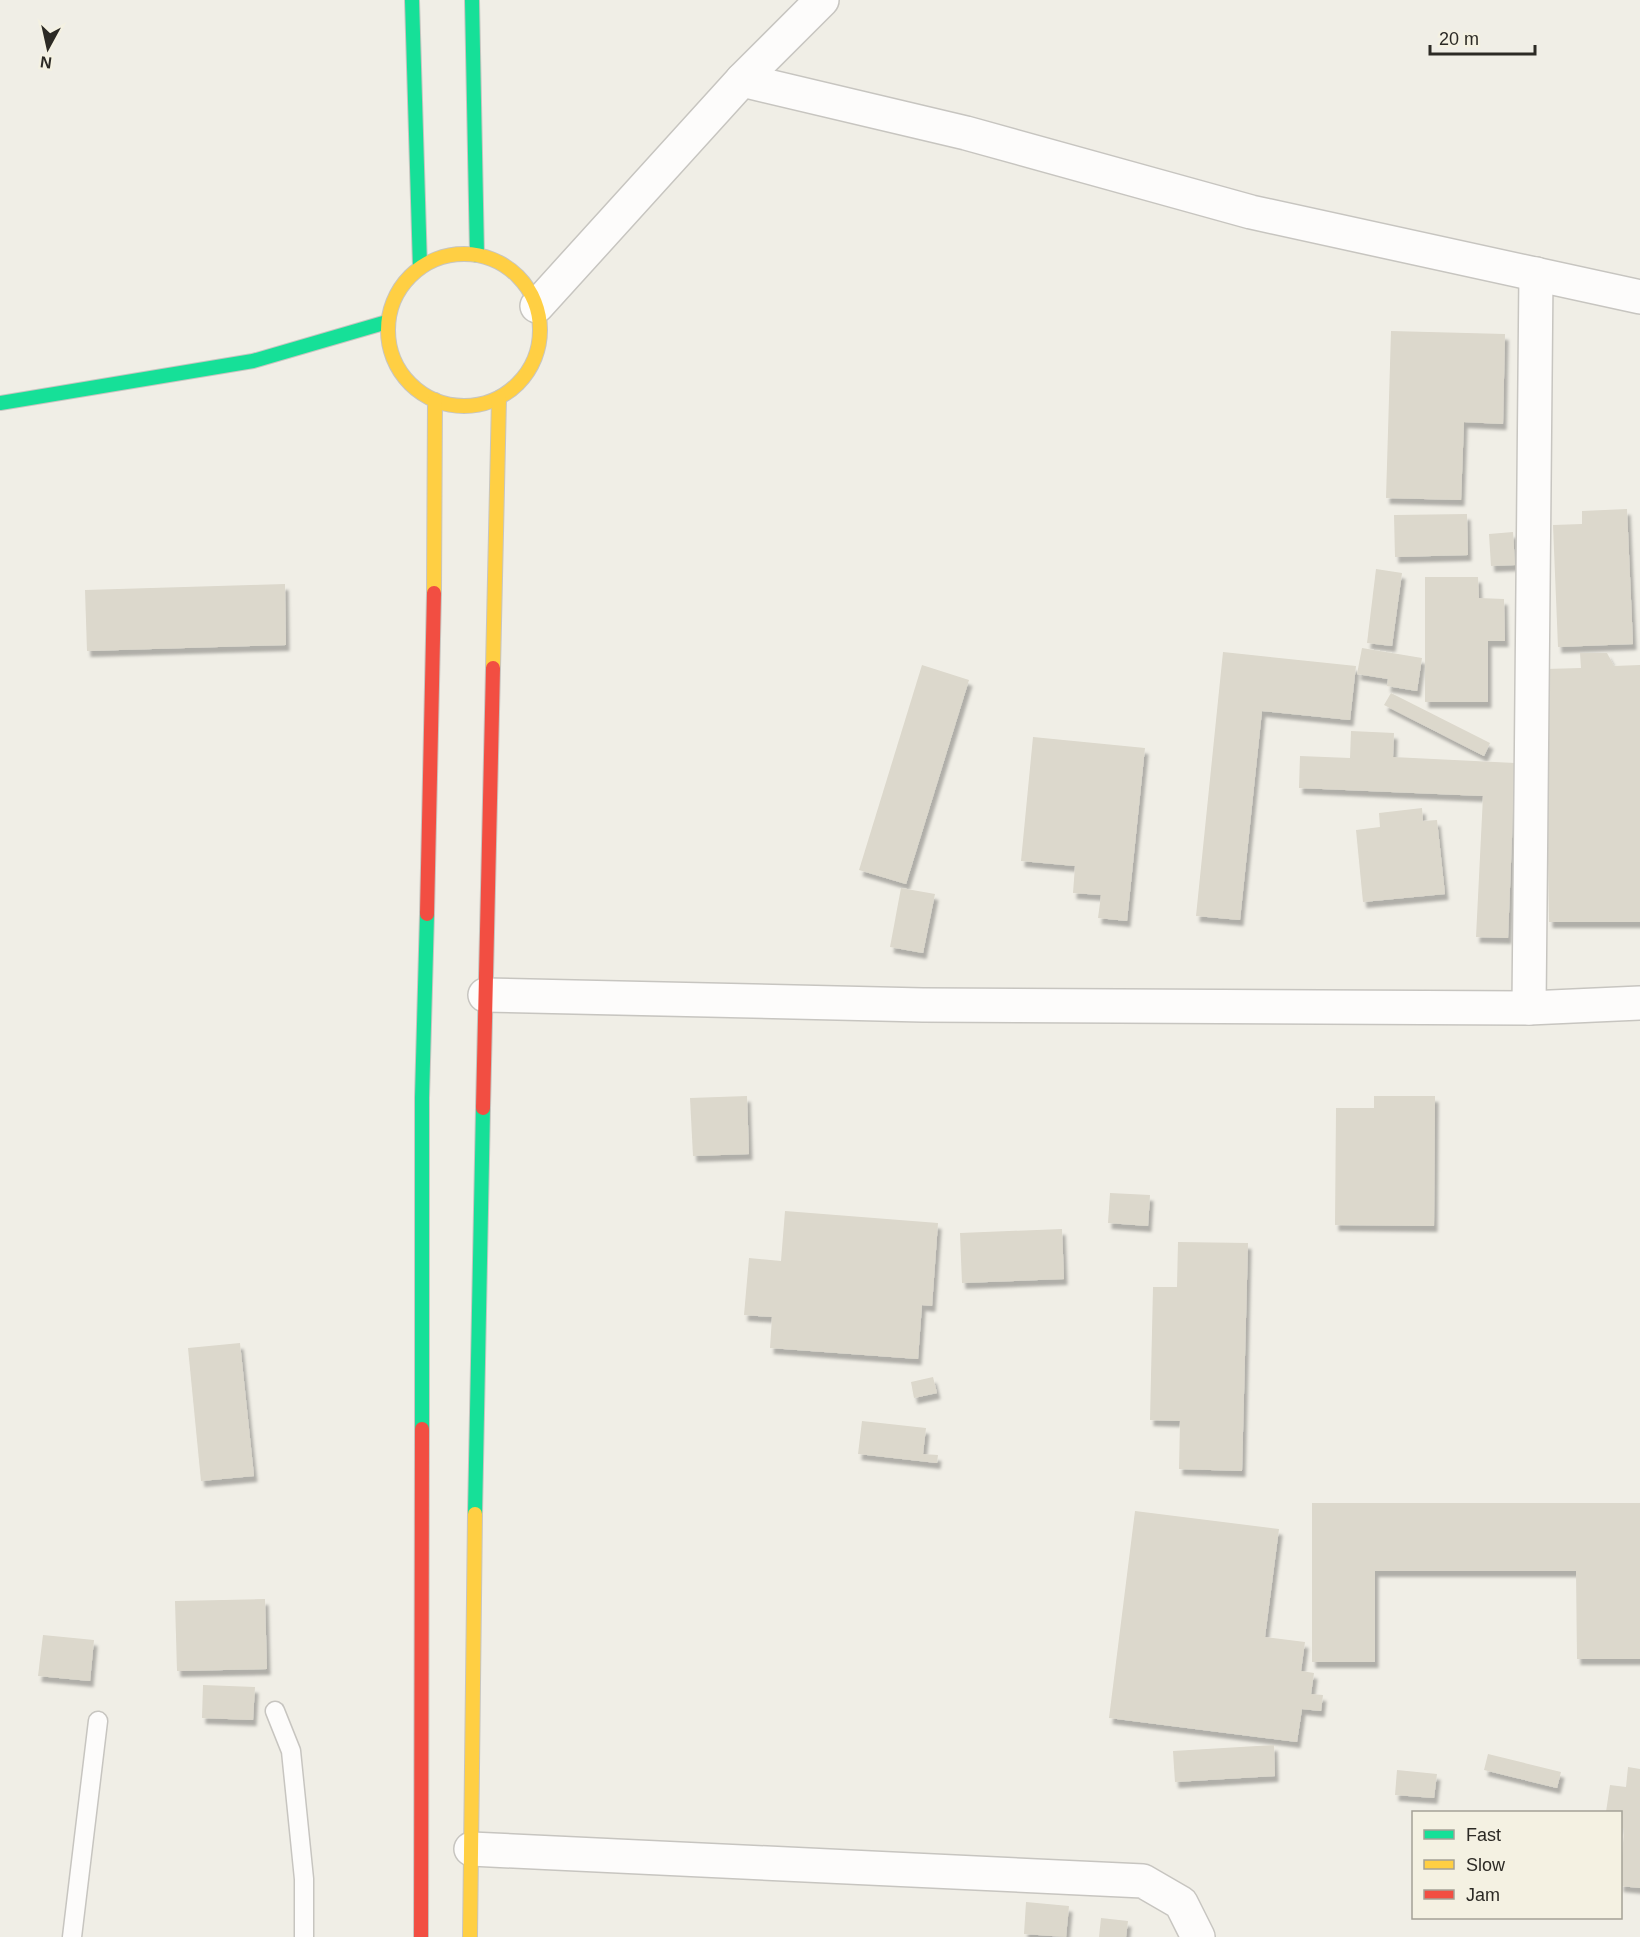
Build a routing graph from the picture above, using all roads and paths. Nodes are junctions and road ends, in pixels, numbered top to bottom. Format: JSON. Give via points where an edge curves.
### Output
{"nodes":[{"id":1,"x":412,"y":0,"type":"edge"},
{"id":2,"x":472,"y":0,"type":"edge"},
{"id":3,"x":822,"y":0,"type":"edge"},
{"id":4,"x":742,"y":80,"type":"junction"},
{"id":5,"x":477,"y":255,"type":"junction"},
{"id":6,"x":420,"y":267,"type":"junction"},
{"id":7,"x":1536,"y":274,"type":"junction"},
{"id":8,"x":1640,"y":297,"type":"edge"},
{"id":9,"x":537,"y":306,"type":"junction"},
{"id":10,"x":387,"y":322,"type":"junction"},
{"id":11,"x":499,"y":398,"type":"junction"},
{"id":12,"x":435,"y":400,"type":"junction"},
{"id":13,"x":0,"y":403,"type":"edge"},
{"id":14,"x":485,"y":995,"type":"junction"},
{"id":15,"x":1640,"y":1003,"type":"edge"},
{"id":16,"x":1529,"y":1008,"type":"junction"},
{"id":17,"x":275,"y":1711,"type":"dead end"},
{"id":18,"x":98,"y":1721,"type":"dead end"},
{"id":19,"x":471,"y":1849,"type":"junction"},
{"id":20,"x":72,"y":1937,"type":"edge"},
{"id":21,"x":304,"y":1937,"type":"edge"},
{"id":22,"x":421,"y":1937,"type":"edge"},
{"id":23,"x":471,"y":1937,"type":"edge"},
{"id":24,"x":1198,"y":1937,"type":"edge"}],
"edges":[{"from":1,"to":6,"type":"street"},
{"from":2,"to":5,"type":"street"},
{"from":3,"to":4,"type":"street"},
{"from":4,"to":7,"type":"street","via":[[966,133],[1251,212]]},
{"from":4,"to":9,"type":"street"},
{"from":5,"to":6,"type":"street","via":[[448,255]]},
{"from":5,"to":9,"type":"street","via":[[503,264],[524,282]]},
{"from":6,"to":10,"type":"street","via":[[398,291]]},
{"from":7,"to":8,"type":"street"},
{"from":7,"to":16,"type":"street"},
{"from":9,"to":11,"type":"street","via":[[541,333],[535,359],[520,382]]},
{"from":10,"to":12,"type":"street","via":[[391,354],[408,382]]},
{"from":10,"to":13,"type":"street","via":[[253,361]]},
{"from":11,"to":12,"type":"street","via":[[468,405]]},
{"from":11,"to":14,"type":"street"},
{"from":12,"to":22,"type":"street","via":[[435,582],[422,1098]]},
{"from":14,"to":16,"type":"street","via":[[923,1005]]},
{"from":14,"to":19,"type":"street"},
{"from":15,"to":16,"type":"street"},
{"from":17,"to":21,"type":"lane","via":[[291,1751],[304,1879]]},
{"from":18,"to":20,"type":"lane"},
{"from":19,"to":23,"type":"street"},
{"from":19,"to":24,"type":"street","via":[[1143,1881],[1181,1903]]}]}
